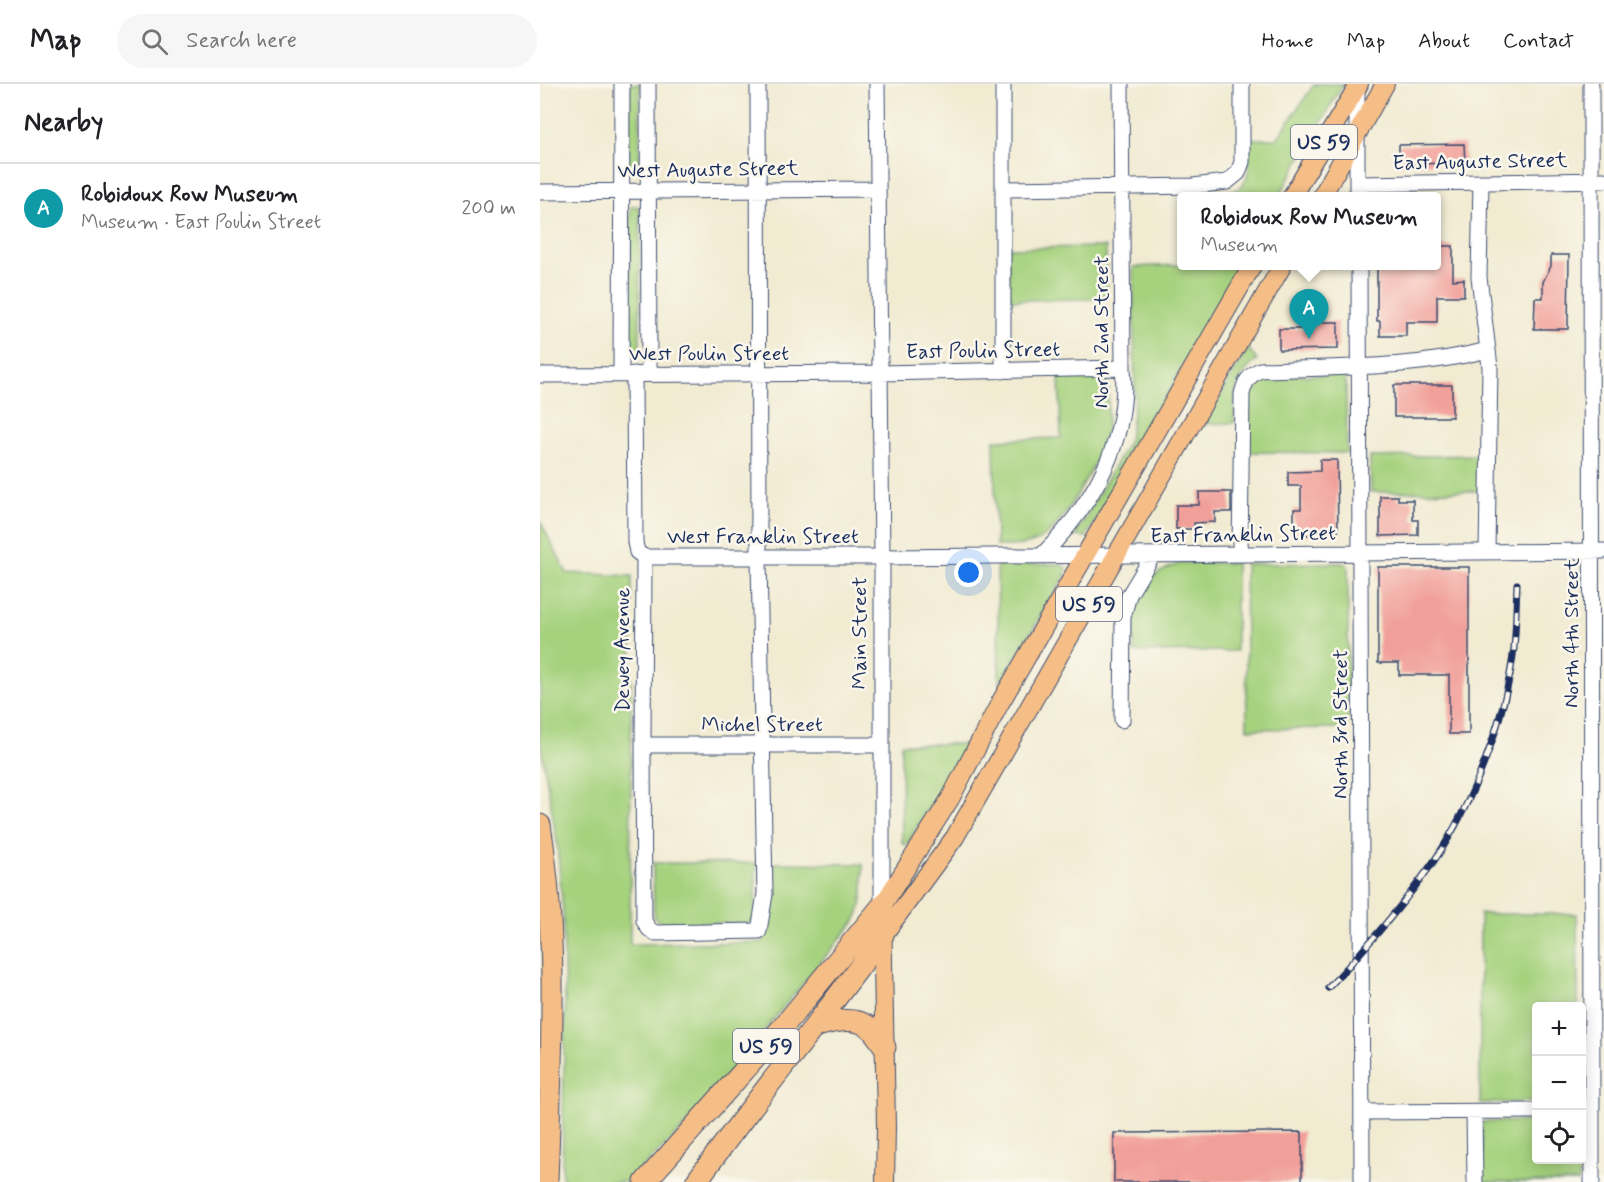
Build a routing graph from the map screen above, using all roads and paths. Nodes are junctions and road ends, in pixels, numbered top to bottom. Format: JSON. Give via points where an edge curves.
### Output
{"nodes":[{"id":1,"x":622,"y":84,"type":"edge"},
{"id":2,"x":648,"y":84,"type":"edge"},
{"id":3,"x":758,"y":84,"type":"edge"},
{"id":4,"x":877,"y":84,"type":"edge"},
{"id":5,"x":1003,"y":84,"type":"edge"},
{"id":6,"x":1121,"y":84,"type":"edge"},
{"id":7,"x":1242,"y":84,"type":"edge"},
{"id":8,"x":1385,"y":84,"type":"edge"},
{"id":9,"x":1591,"y":84,"type":"edge"},
{"id":10,"x":1358,"y":86,"type":"edge"},
{"id":11,"x":1356,"y":134,"type":"junction"},
{"id":12,"x":1598,"y":180,"type":"edge"},
{"id":13,"x":1481,"y":183,"type":"junction"},
{"id":14,"x":1122,"y":188,"type":"junction"},
{"id":15,"x":759,"y":189,"type":"junction"},
{"id":16,"x":877,"y":189,"type":"junction"},
{"id":17,"x":1004,"y":189,"type":"junction"},
{"id":18,"x":1357,"y":190,"type":"edge"},
{"id":19,"x":622,"y":191,"type":"junction"},
{"id":20,"x":648,"y":191,"type":"junction"},
{"id":21,"x":540,"y":192,"type":"edge"},
{"id":22,"x":1294,"y":192,"type":"edge"},
{"id":23,"x":1324,"y":192,"type":"edge"},
{"id":24,"x":1604,"y":244,"type":"edge"},
{"id":25,"x":1591,"y":267,"type":"junction"},
{"id":26,"x":1250,"y":270,"type":"edge"},
{"id":27,"x":1280,"y":270,"type":"edge"},
{"id":28,"x":1359,"y":270,"type":"edge"},
{"id":29,"x":1488,"y":350,"type":"junction"},
{"id":30,"x":1123,"y":368,"type":"junction"},
{"id":31,"x":1359,"y":368,"type":"junction"},
{"id":32,"x":1003,"y":371,"type":"junction"},
{"id":33,"x":879,"y":373,"type":"junction"},
{"id":34,"x":635,"y":374,"type":"junction"},
{"id":35,"x":758,"y":374,"type":"junction"},
{"id":36,"x":540,"y":375,"type":"edge"},
{"id":37,"x":1598,"y":551,"type":"edge"},
{"id":38,"x":1487,"y":552,"type":"junction"},
{"id":39,"x":1240,"y":554,"type":"junction"},
{"id":40,"x":1360,"y":554,"type":"junction"},
{"id":41,"x":1042,"y":555,"type":"junction"},
{"id":42,"x":1087,"y":555,"type":"junction"},
{"id":43,"x":1153,"y":555,"type":"junction"},
{"id":44,"x":1116,"y":556,"type":"junction"},
{"id":45,"x":644,"y":557,"type":"junction"},
{"id":46,"x":882,"y":557,"type":"junction"},
{"id":47,"x":759,"y":558,"type":"junction"},
{"id":48,"x":1122,"y":720,"type":"dead end"},
{"id":49,"x":1598,"y":737,"type":"edge"},
{"id":50,"x":643,"y":745,"type":"junction"},
{"id":51,"x":882,"y":745,"type":"junction"},
{"id":52,"x":762,"y":746,"type":"junction"},
{"id":53,"x":540,"y":825,"type":"edge"},
{"id":54,"x":882,"y":906,"type":"junction"},
{"id":55,"x":1598,"y":927,"type":"edge"},
{"id":56,"x":883,"y":935,"type":"junction"},
{"id":57,"x":814,"y":1027,"type":"junction"},
{"id":58,"x":885,"y":1047,"type":"junction"},
{"id":59,"x":1532,"y":1111,"type":"edge"},
{"id":60,"x":1592,"y":1111,"type":"edge"},
{"id":61,"x":1362,"y":1112,"type":"junction"},
{"id":62,"x":1474,"y":1112,"type":"junction"},
{"id":63,"x":547,"y":1182,"type":"edge"},
{"id":64,"x":645,"y":1182,"type":"edge"},
{"id":65,"x":696,"y":1182,"type":"edge"},
{"id":66,"x":885,"y":1182,"type":"edge"},
{"id":67,"x":1362,"y":1182,"type":"edge"},
{"id":68,"x":1475,"y":1182,"type":"edge"},
{"id":69,"x":1592,"y":1182,"type":"edge"}],
"edges":[{"from":1,"to":19,"type":"street","name":"Dewey Avenue"},
{"from":2,"to":20,"type":"street","name":"Dewey Avenue"},
{"from":3,"to":15,"type":"street"},
{"from":4,"to":16,"type":"street","name":"Main Street"},
{"from":5,"to":17,"type":"street"},
{"from":6,"to":14,"type":"street","name":"North 2nd Street"},
{"from":7,"to":14,"type":"street","via":[[1243,142],[1238,173],[1227,182]]},
{"from":8,"to":11,"type":"main road","number":"US 59"},
{"from":9,"to":12,"type":"street","name":"North 4th Street"},
{"from":10,"to":11,"type":"street"},
{"from":10,"to":22,"type":"main road","number":"US 59"},
{"from":11,"to":18,"type":"street"},
{"from":11,"to":23,"type":"main road","number":"US 59"},
{"from":12,"to":13,"type":"street","name":"East Auguste Street"},
{"from":12,"to":25,"type":"street","name":"North 4th Street"},
{"from":13,"to":18,"type":"street","name":"East Auguste Street"},
{"from":13,"to":29,"type":"street","via":[[1479,277]]},
{"from":14,"to":17,"type":"street"},
{"from":14,"to":30,"type":"street","name":"North 2nd Street"},
{"from":15,"to":16,"type":"street","name":"West Auguste Street"},
{"from":15,"to":20,"type":"street","name":"West Auguste Street"},
{"from":15,"to":35,"type":"street"},
{"from":16,"to":33,"type":"street","name":"Main Street"},
{"from":17,"to":32,"type":"street"},
{"from":19,"to":20,"type":"street","name":"West Auguste Street"},
{"from":19,"to":21,"type":"street","name":"West Auguste Street"},
{"from":19,"to":34,"type":"street","name":"Dewey Avenue"},
{"from":20,"to":34,"type":"street","name":"Dewey Avenue"},
{"from":24,"to":25,"type":"street"},
{"from":25,"to":37,"type":"street","name":"North 4th Street"},
{"from":26,"to":42,"type":"main road","number":"US 59"},
{"from":27,"to":44,"type":"main road","number":"US 59"},
{"from":28,"to":31,"type":"street","name":"North 3rd Street"},
{"from":29,"to":31,"type":"street","via":[[1427,362]]},
{"from":29,"to":38,"type":"street"},
{"from":30,"to":32,"type":"street","name":"East Poulin Street"},
{"from":30,"to":41,"type":"street","name":"North 2nd Street","via":[[1125,392],[1115,447],[1082,507]]},
{"from":31,"to":39,"type":"street","via":[[1260,370],[1244,383]]},
{"from":31,"to":40,"type":"street","name":"North 3rd Street"},
{"from":32,"to":33,"type":"street","name":"East Poulin Street"},
{"from":33,"to":35,"type":"street","name":"West Poulin Street"},
{"from":33,"to":46,"type":"street","name":"Main Street"},
{"from":34,"to":35,"type":"street","name":"West Poulin Street"},
{"from":34,"to":36,"type":"street","name":"West Poulin Street"},
{"from":34,"to":45,"type":"street","name":"Dewey Avenue","via":[[635,542],[637,552]]},
{"from":35,"to":47,"type":"street"},
{"from":37,"to":38,"type":"street","name":"East Franklin Street"},
{"from":37,"to":49,"type":"street","name":"North 4th Street"},
{"from":38,"to":40,"type":"street","name":"East Franklin Street"},
{"from":39,"to":40,"type":"street","name":"East Franklin Street"},
{"from":39,"to":43,"type":"street","name":"East Franklin Street"},
{"from":40,"to":61,"type":"street","name":"North 3rd Street"},
{"from":41,"to":42,"type":"street","name":"East Franklin Street"},
{"from":41,"to":46,"type":"street","name":"East Franklin Street"},
{"from":42,"to":44,"type":"street","name":"East Franklin Street"},
{"from":42,"to":54,"type":"main road","number":"US 59","via":[[950,799]]},
{"from":43,"to":44,"type":"street","name":"East Franklin Street"},
{"from":43,"to":48,"type":"street","via":[[1129,596],[1123,617]]},
{"from":44,"to":56,"type":"main road","number":"US 59","via":[[955,837]]},
{"from":45,"to":47,"type":"street","name":"West Franklin Street"},
{"from":45,"to":50,"type":"street","name":"Dewey Avenue"},
{"from":46,"to":47,"type":"street","name":"West Franklin Street"},
{"from":46,"to":51,"type":"street","name":"Main Street"},
{"from":47,"to":52,"type":"street"},
{"from":49,"to":55,"type":"street","name":"North 4th Street"},
{"from":50,"to":52,"type":"street","name":"Michel Street"},
{"from":50,"to":52,"type":"street","name":"Dewey Avenue","via":[[644,921],[655,933],[759,931],[765,894]]},
{"from":51,"to":52,"type":"street","name":"Michel Street"},
{"from":51,"to":54,"type":"street","name":"Main Street"},
{"from":53,"to":63,"type":"highway","via":[[551,932]]},
{"from":54,"to":56,"type":"main road","name":"Main Street"},
{"from":54,"to":64,"type":"highway","number":"US 59","via":[[782,1028]]},
{"from":55,"to":60,"type":"street","name":"North 4th Street"},
{"from":56,"to":57,"type":"highway","number":"US 59"},
{"from":56,"to":58,"type":"main road","name":"Main Street"},
{"from":57,"to":58,"type":"highway","via":[[835,1020],[855,1022],[869,1026]]},
{"from":57,"to":65,"type":"highway","number":"US 59"},
{"from":58,"to":66,"type":"main road","name":"Main Street"},
{"from":59,"to":62,"type":"street"},
{"from":60,"to":69,"type":"street","name":"North 4th Street"},
{"from":61,"to":62,"type":"street"},
{"from":61,"to":67,"type":"street","name":"North 3rd Street"},
{"from":62,"to":68,"type":"street"}]}
